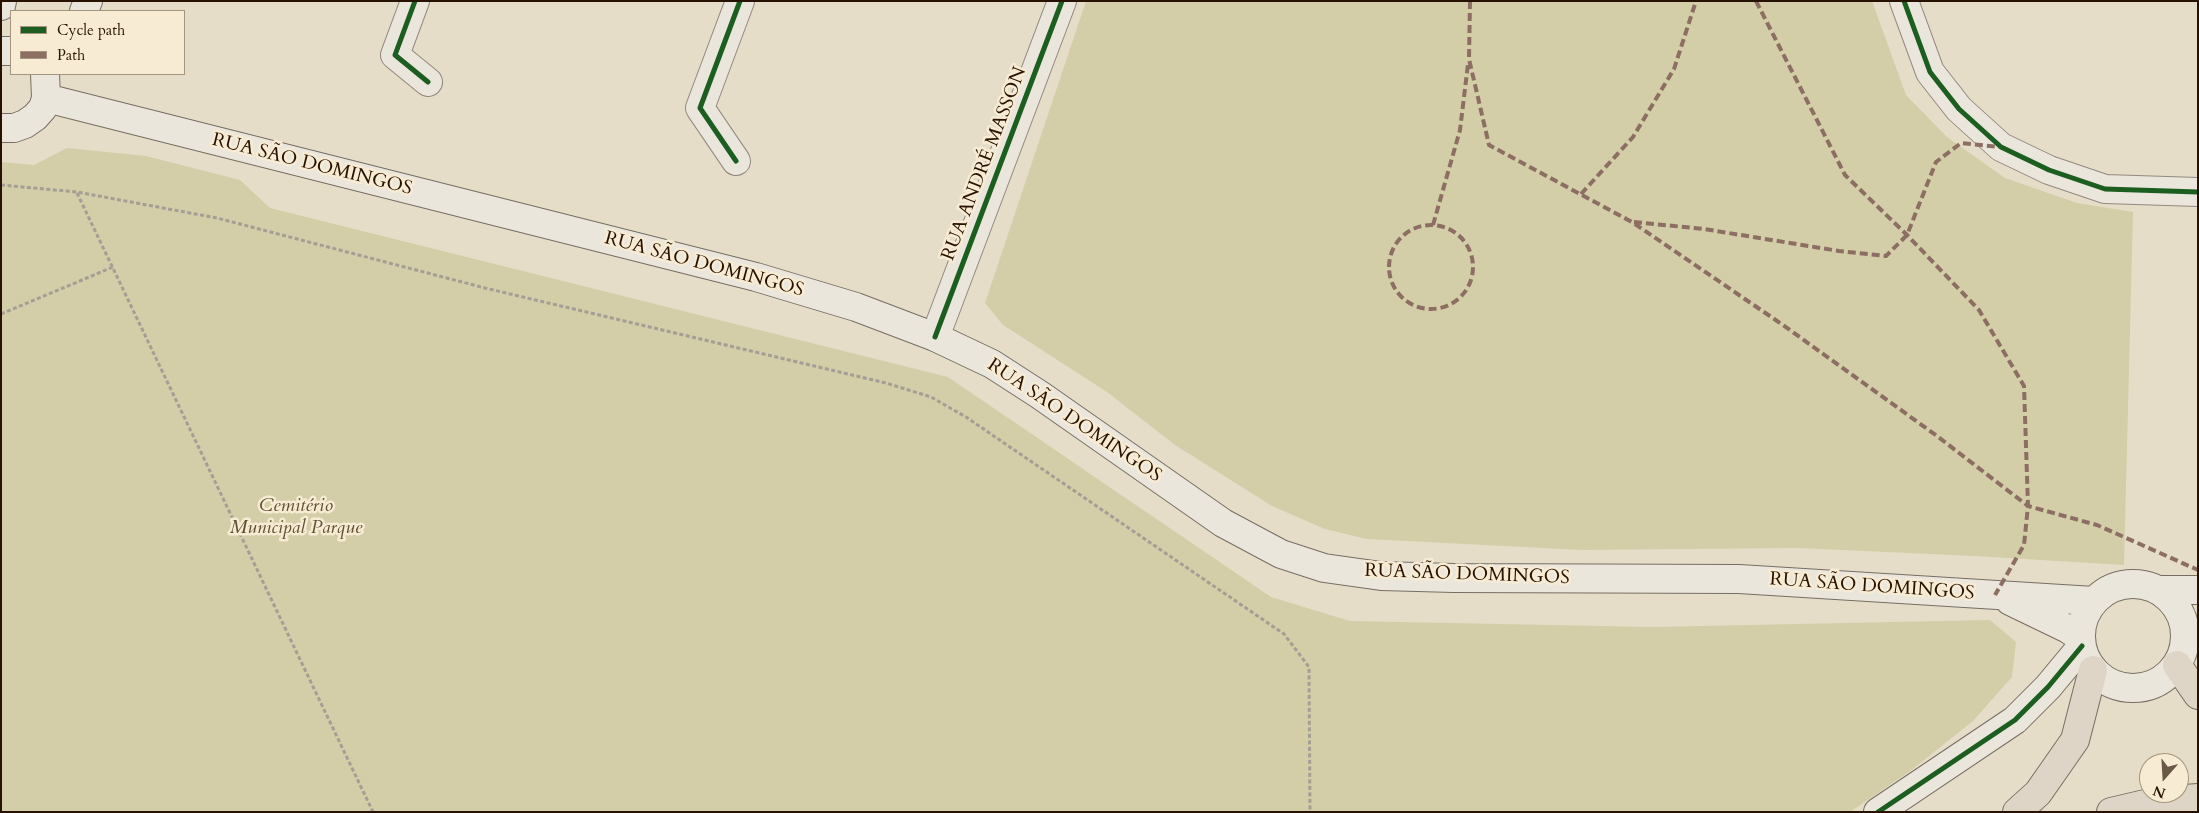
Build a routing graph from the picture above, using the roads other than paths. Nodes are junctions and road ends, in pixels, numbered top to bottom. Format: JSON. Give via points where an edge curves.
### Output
{"nodes":[{"id":1,"x":2,"y":1,"type":"edge"},
{"id":2,"x":415,"y":1,"type":"edge"},
{"id":3,"x":740,"y":1,"type":"edge"},
{"id":4,"x":1062,"y":1,"type":"edge"},
{"id":5,"x":1904,"y":1,"type":"edge"},
{"id":6,"x":1,"y":6,"type":"edge"},
{"id":7,"x":428,"y":82,"type":"dead end"},
{"id":8,"x":45,"y":86,"type":"edge"},
{"id":9,"x":1,"y":128,"type":"edge"},
{"id":10,"x":736,"y":161,"type":"dead end"},
{"id":11,"x":2198,"y":192,"type":"edge"},
{"id":12,"x":935,"y":337,"type":"junction"},
{"id":13,"x":2157,"y":590,"type":"junction"},
{"id":14,"x":2198,"y":590,"type":"edge"},
{"id":15,"x":1995,"y":595,"type":"junction"},
{"id":16,"x":2094,"y":601,"type":"junction"},
{"id":17,"x":2085,"y":651,"type":"junction"},
{"id":18,"x":2186,"y":651,"type":"edge"},
{"id":19,"x":2198,"y":695,"type":"edge"},
{"id":20,"x":2198,"y":798,"type":"edge"},
{"id":21,"x":1878,"y":812,"type":"edge"},
{"id":22,"x":2017,"y":812,"type":"edge"},
{"id":23,"x":2111,"y":812,"type":"edge"}],
"edges":[{"from":1,"to":6,"type":"main road"},
{"from":2,"to":7,"type":"main road","via":[[395,55]]},
{"from":3,"to":10,"type":"main road","via":[[700,108]]},
{"from":4,"to":12,"type":"main road","name":"RUA ANDRÉ MASSON"},
{"from":5,"to":11,"type":"main road","via":[[1930,72],[1959,109],[2001,147],[2049,170],[2105,189]]},
{"from":8,"to":9,"type":"main road","name":"RUA SÃO DOMINGOS","via":[[43,108],[35,117],[14,128]]},
{"from":8,"to":12,"type":"main road","name":"RUA SÃO DOMINGOS","via":[[756,277],[856,307]]},
{"from":12,"to":15,"type":"main road","name":"RUA SÃO DOMINGOS","via":[[992,364],[1040,395],[1223,523],[1280,554],[1324,568],[1381,576],[1739,579]]},
{"from":13,"to":14,"type":"main road"},
{"from":13,"to":16,"type":"main road","via":[[2130,584],[2117,586]]},
{"from":13,"to":18,"type":"main road","via":[[2171,600],[2180,614]]},
{"from":15,"to":16,"type":"main road","name":"RUA SÃO DOMINGOS"},
{"from":15,"to":17,"type":"main road","name":"RUA SÃO DOMINGOS","via":[[2068,629]]},
{"from":16,"to":17,"type":"main road","via":[[2082,622]]},
{"from":17,"to":18,"type":"main road","via":[[2108,682],[2127,688],[2146,687],[2163,679]]},
{"from":17,"to":21,"type":"main road","via":[[2015,720]]},
{"from":17,"to":22,"type":"highway","via":[[2075,740],[2038,793]]},
{"from":18,"to":19,"type":"highway"},
{"from":20,"to":23,"type":"highway","via":[[2158,801]]}]}
